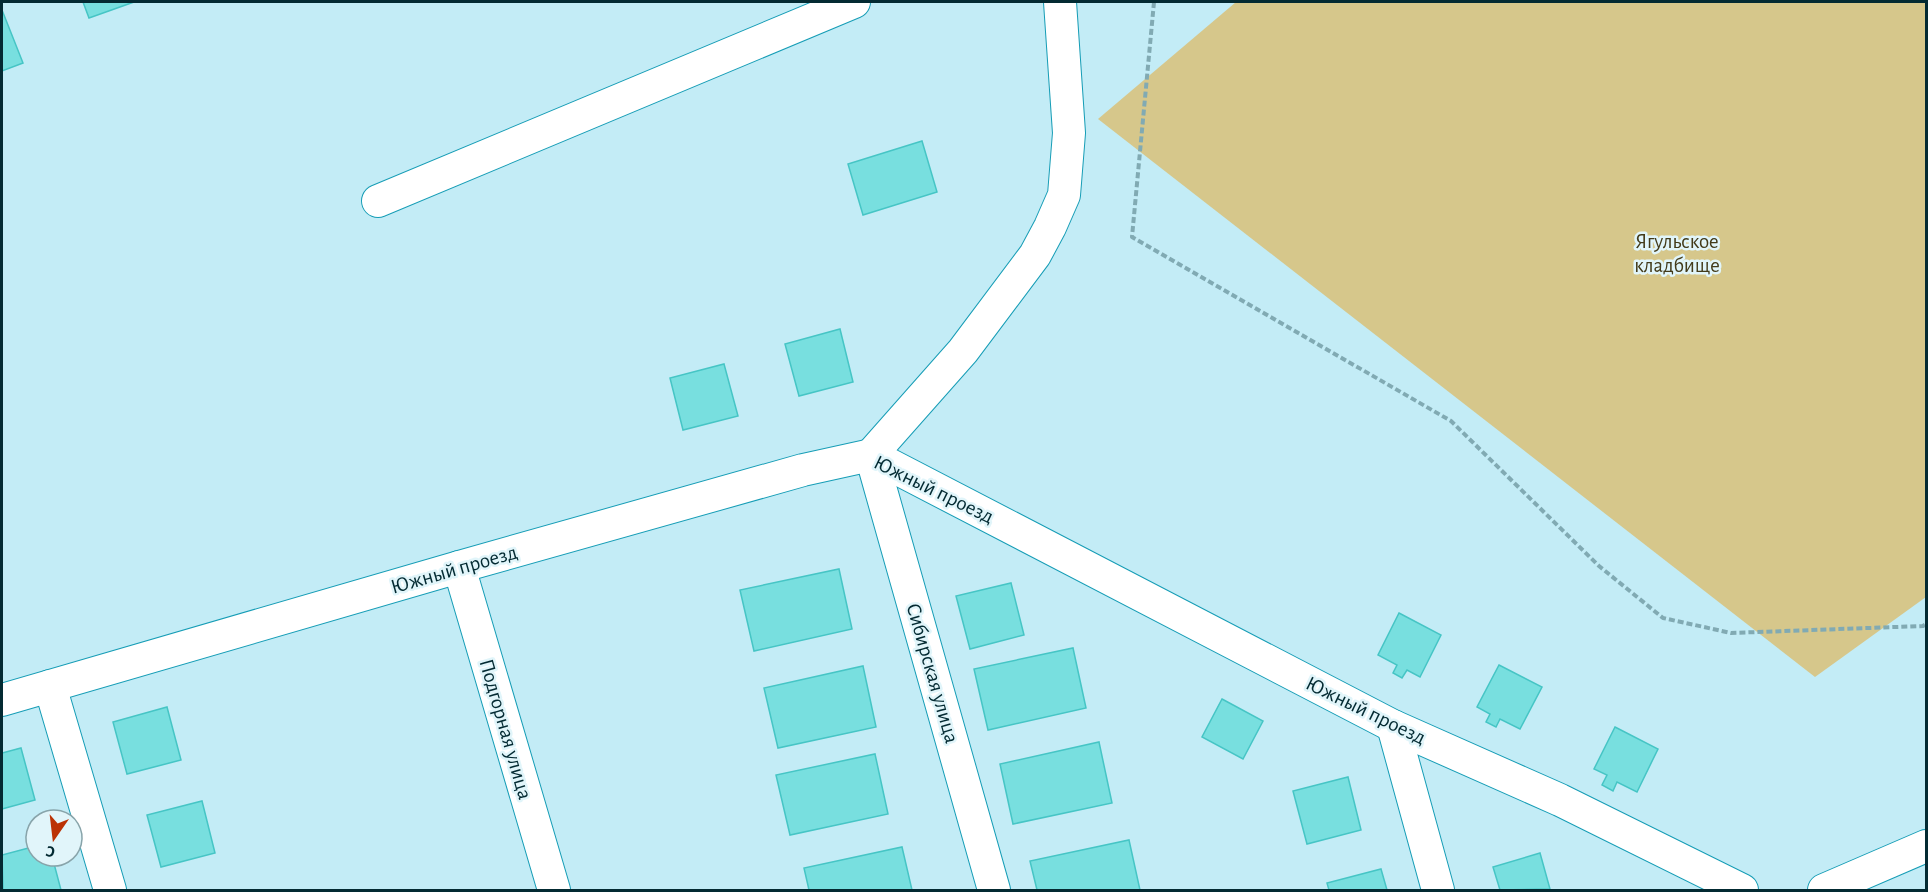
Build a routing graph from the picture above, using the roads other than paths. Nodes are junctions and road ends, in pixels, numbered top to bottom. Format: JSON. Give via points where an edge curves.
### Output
{"nodes":[{"id":1,"x":854,"y":2,"type":"edge"},
{"id":2,"x":1060,"y":2,"type":"edge"},
{"id":3,"x":378,"y":201,"type":"dead end"},
{"id":4,"x":871,"y":455,"type":"junction"},
{"id":5,"x":459,"y":567,"type":"junction"},
{"id":6,"x":50,"y":686,"type":"junction"},
{"id":7,"x":2,"y":700,"type":"edge"},
{"id":8,"x":1393,"y":726,"type":"junction"},
{"id":9,"x":1926,"y":846,"type":"edge"},
{"id":10,"x":110,"y":891,"type":"edge"},
{"id":11,"x":554,"y":891,"type":"edge"},
{"id":12,"x":994,"y":891,"type":"edge"},
{"id":13,"x":1438,"y":891,"type":"edge"},
{"id":14,"x":1742,"y":891,"type":"edge"},
{"id":15,"x":1824,"y":891,"type":"edge"}],
"edges":[{"from":1,"to":3,"type":"street"},
{"from":2,"to":4,"type":"street","via":[[1068,133],[1064,195],[1035,255],[978,332]]},
{"from":4,"to":5,"type":"street","name":"Южный проезд","via":[[803,470]]},
{"from":4,"to":8,"type":"street","name":"Южный проезд"},
{"from":4,"to":12,"type":"street","name":"Сибирская улица"},
{"from":5,"to":6,"type":"street","name":"Южный проезд"},
{"from":5,"to":11,"type":"street","name":"Подгорная улица"},
{"from":6,"to":7,"type":"street","name":"Южный проезд"},
{"from":6,"to":10,"type":"street"},
{"from":8,"to":13,"type":"street"},
{"from":8,"to":14,"type":"street","name":"Южный проезд","via":[[1560,800]]},
{"from":9,"to":15,"type":"street"}]}
